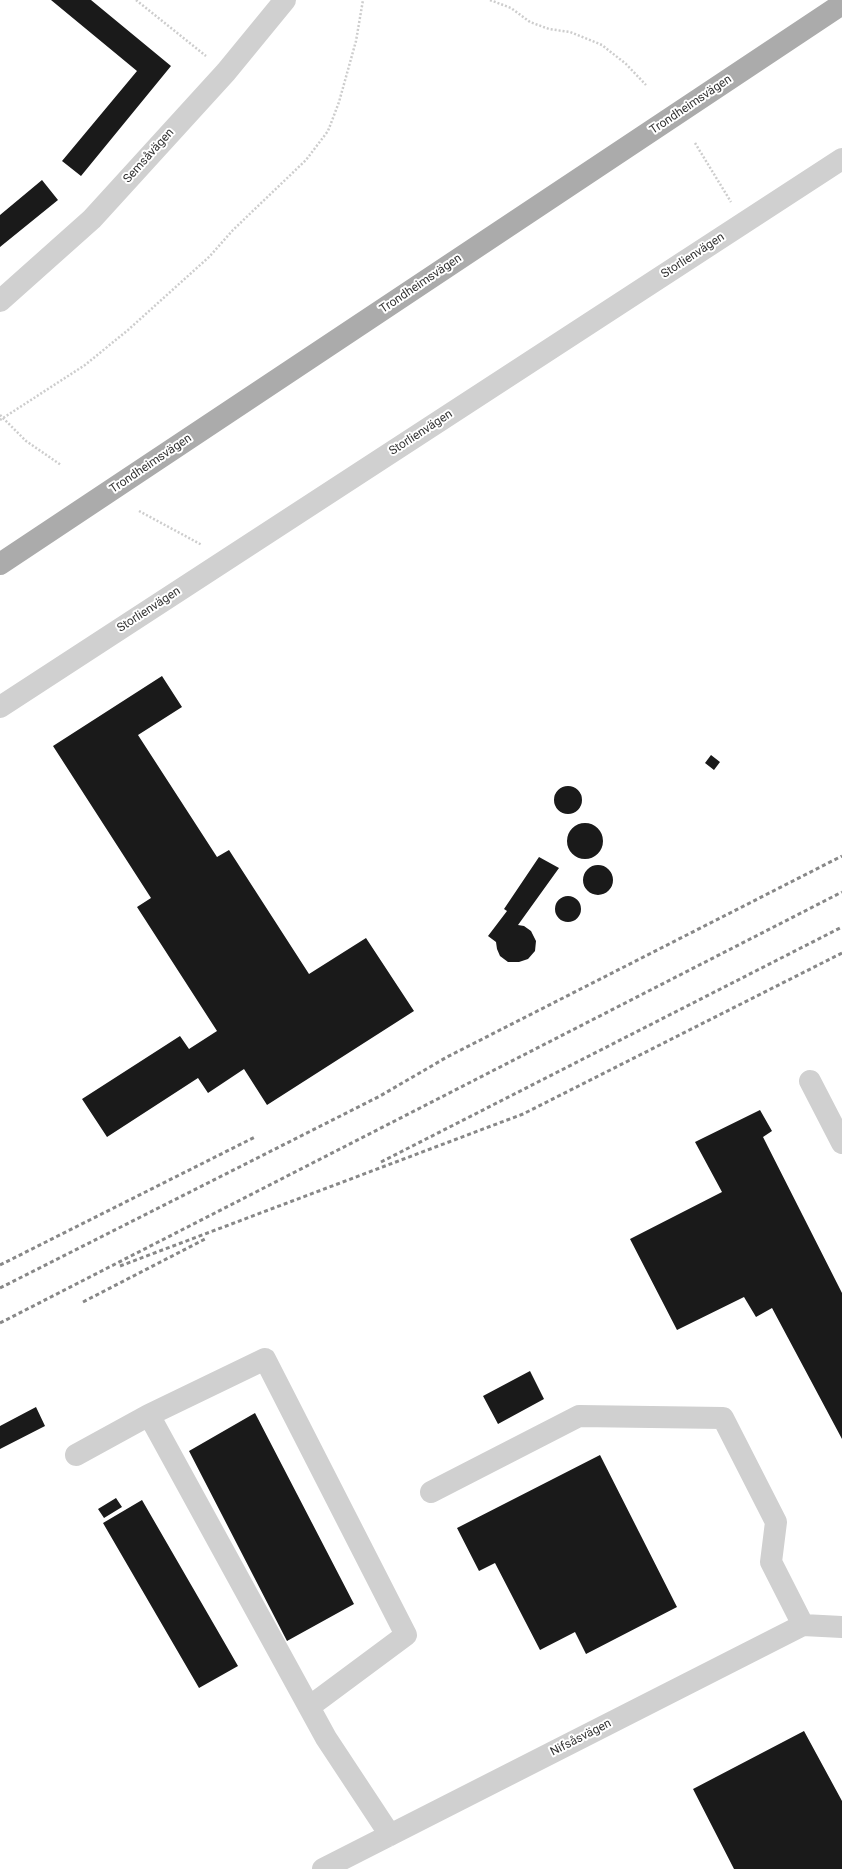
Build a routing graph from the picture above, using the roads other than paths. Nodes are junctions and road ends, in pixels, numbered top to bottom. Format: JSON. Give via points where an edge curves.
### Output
{"nodes":[{"id":1,"x":284,"y":0,"type":"edge"},
{"id":2,"x":842,"y":4,"type":"edge"},
{"id":3,"x":842,"y":159,"type":"edge"},
{"id":4,"x":0,"y":301,"type":"edge"},
{"id":5,"x":0,"y":564,"type":"edge"},
{"id":6,"x":0,"y":707,"type":"edge"},
{"id":7,"x":810,"y":1081,"type":"dead end"},
{"id":8,"x":842,"y":1144,"type":"edge"},
{"id":9,"x":149,"y":1415,"type":"junction"},
{"id":10,"x":76,"y":1455,"type":"dead end"},
{"id":11,"x":431,"y":1492,"type":"dead end"},
{"id":12,"x":803,"y":1625,"type":"junction"},
{"id":13,"x":842,"y":1627,"type":"edge"},
{"id":14,"x":309,"y":1707,"type":"junction"},
{"id":15,"x":390,"y":1835,"type":"junction"},
{"id":16,"x":323,"y":1869,"type":"edge"}],
"edges":[{"from":1,"to":4,"type":"street","name":"Semsåvägen","via":[[226,72],[92,219]]},
{"from":2,"to":5,"type":"main road","name":"Trondheimsvägen"},
{"from":3,"to":6,"type":"street","name":"Storlienvägen"},
{"from":7,"to":8,"type":"street"},
{"from":9,"to":10,"type":"street"},
{"from":9,"to":14,"type":"street"},
{"from":9,"to":14,"type":"street","via":[[264,1359],[406,1635]]},
{"from":11,"to":12,"type":"street","via":[[579,1416],[723,1418],[776,1522],[771,1562]]},
{"from":12,"to":13,"type":"street","name":"Nifsåsvägen"},
{"from":12,"to":15,"type":"street","name":"Nifsåsvägen"},
{"from":14,"to":15,"type":"street","via":[[326,1738]]},
{"from":15,"to":16,"type":"street","name":"Nifsåsvägen"}]}
